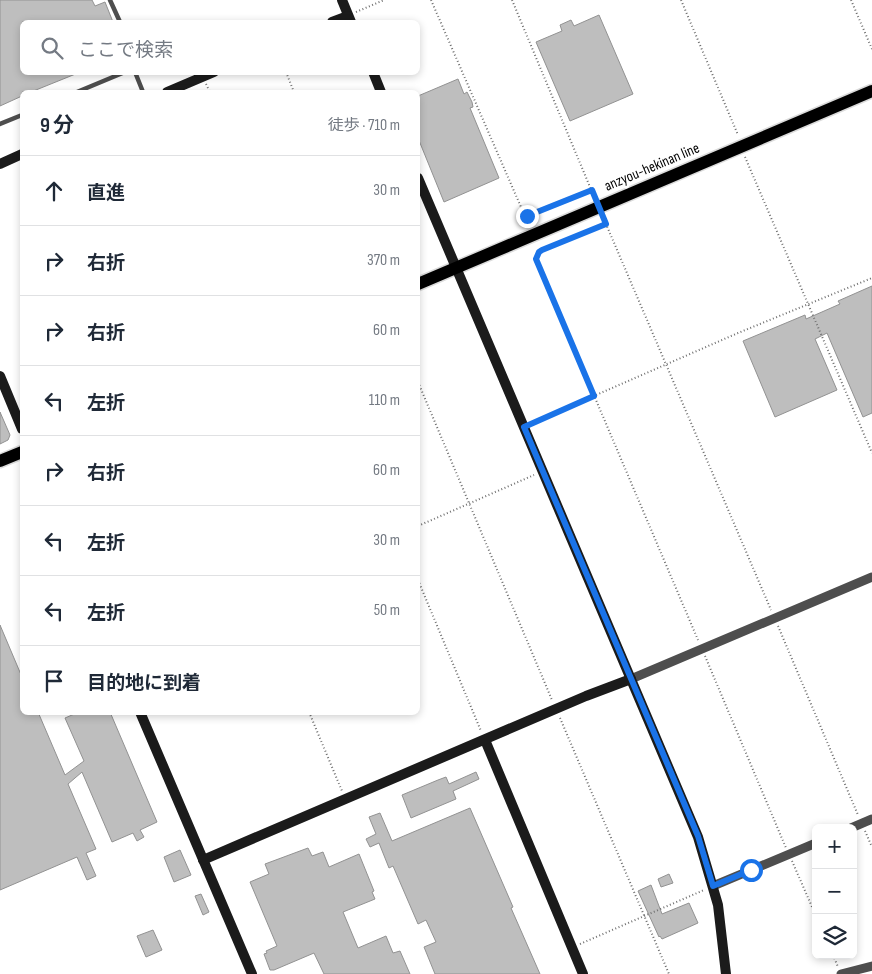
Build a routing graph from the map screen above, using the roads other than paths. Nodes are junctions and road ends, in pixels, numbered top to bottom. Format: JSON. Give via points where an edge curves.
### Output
{"nodes":[{"id":1,"x":110,"y":0,"type":"edge"},
{"id":2,"x":342,"y":0,"type":"edge"},
{"id":3,"x":350,"y":19,"type":"edge"},
{"id":4,"x":119,"y":20,"type":"edge"},
{"id":5,"x":118,"y":75,"type":"edge"},
{"id":6,"x":137,"y":75,"type":"edge"},
{"id":7,"x":207,"y":75,"type":"edge"},
{"id":8,"x":374,"y":75,"type":"edge"},
{"id":9,"x":82,"y":90,"type":"edge"},
{"id":10,"x":142,"y":90,"type":"edge"},
{"id":11,"x":173,"y":90,"type":"edge"},
{"id":12,"x":380,"y":90,"type":"edge"},
{"id":13,"x":872,"y":91,"type":"edge"},
{"id":14,"x":20,"y":116,"type":"edge"},
{"id":15,"x":0,"y":124,"type":"edge"},
{"id":16,"x":20,"y":155,"type":"edge"},
{"id":17,"x":0,"y":164,"type":"edge"},
{"id":18,"x":420,"y":183,"type":"edge"},
{"id":19,"x":456,"y":268,"type":"junction"},
{"id":20,"x":420,"y":283,"type":"edge"},
{"id":21,"x":0,"y":376,"type":"edge"},
{"id":22,"x":20,"y":424,"type":"edge"},
{"id":23,"x":20,"y":453,"type":"edge"},
{"id":24,"x":0,"y":461,"type":"edge"},
{"id":25,"x":872,"y":577,"type":"edge"},
{"id":26,"x":631,"y":679,"type":"junction"},
{"id":27,"x":141,"y":715,"type":"edge"},
{"id":28,"x":485,"y":740,"type":"junction"},
{"id":29,"x":872,"y":819,"type":"edge"},
{"id":30,"x":857,"y":825,"type":"edge"},
{"id":31,"x":812,"y":845,"type":"edge"},
{"id":32,"x":203,"y":860,"type":"junction"},
{"id":33,"x":713,"y":886,"type":"junction"},
{"id":34,"x":872,"y":966,"type":"edge"},
{"id":35,"x":252,"y":974,"type":"edge"},
{"id":36,"x":584,"y":974,"type":"edge"},
{"id":37,"x":726,"y":974,"type":"edge"},
{"id":38,"x":841,"y":974,"type":"edge"}],
"edges":[{"from":1,"to":4,"type":"lane"},
{"from":2,"to":3,"type":"street"},
{"from":5,"to":9,"type":"lane"},
{"from":6,"to":10,"type":"lane"},
{"from":7,"to":11,"type":"street"},
{"from":8,"to":12,"type":"street"},
{"from":13,"to":19,"type":"main road","name":"anzyou-hekinan line"},
{"from":14,"to":15,"type":"lane"},
{"from":16,"to":17,"type":"street"},
{"from":18,"to":19,"type":"street"},
{"from":19,"to":20,"type":"main road","name":"anzyou-hekinan line"},
{"from":19,"to":26,"type":"street"},
{"from":21,"to":22,"type":"street"},
{"from":23,"to":24,"type":"main road"},
{"from":25,"to":26,"type":"street"},
{"from":26,"to":28,"type":"street"},
{"from":26,"to":33,"type":"street","via":[[698,836]]},
{"from":27,"to":32,"type":"street"},
{"from":28,"to":32,"type":"street"},
{"from":28,"to":36,"type":"street"},
{"from":29,"to":30,"type":"street"},
{"from":31,"to":33,"type":"street"},
{"from":32,"to":35,"type":"street"},
{"from":33,"to":37,"type":"street"},
{"from":34,"to":38,"type":"street"}]}
